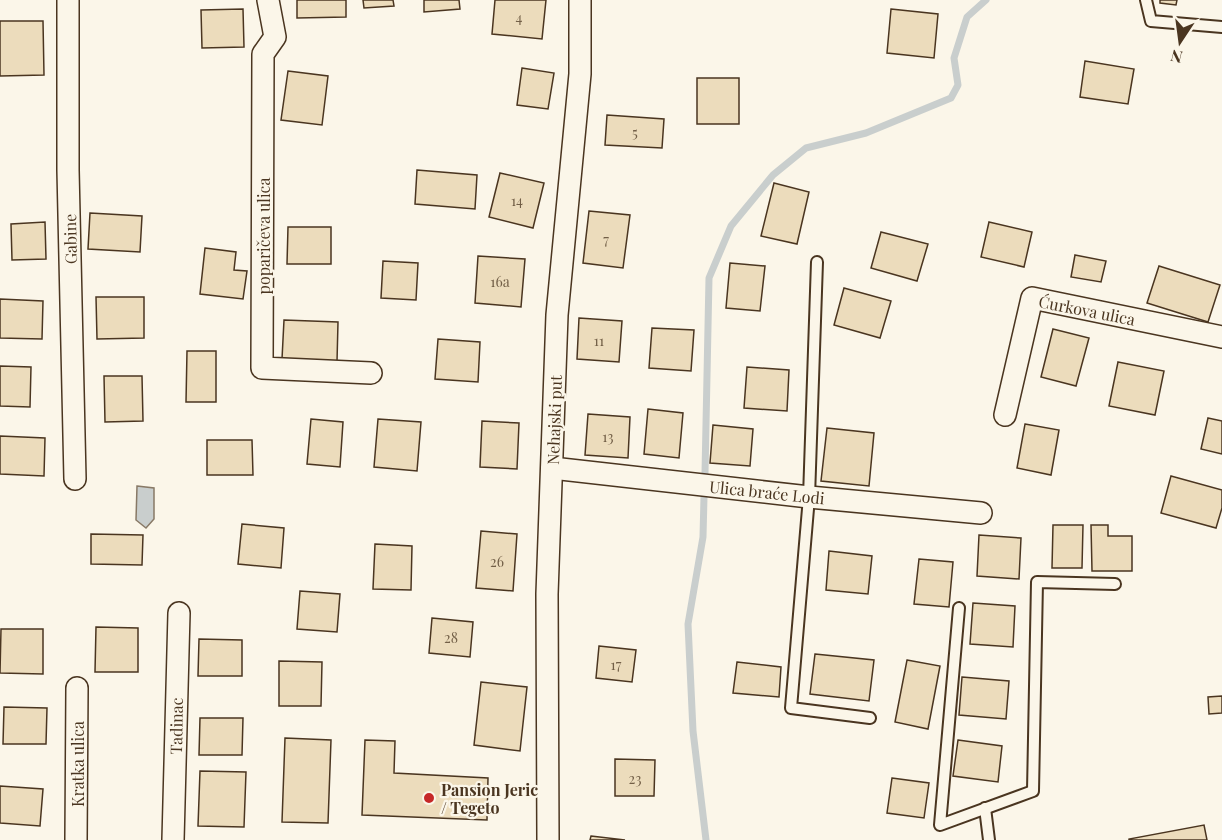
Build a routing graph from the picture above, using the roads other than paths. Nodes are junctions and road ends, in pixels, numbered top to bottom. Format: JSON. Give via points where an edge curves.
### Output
{"nodes":[{"id":1,"x":68,"y":0,"type":"edge"},
{"id":2,"x":268,"y":0,"type":"edge"},
{"id":3,"x":580,"y":0,"type":"edge"},
{"id":4,"x":1146,"y":0,"type":"edge"},
{"id":5,"x":1222,"y":27,"type":"edge"},
{"id":6,"x":817,"y":262,"type":"dead end"},
{"id":7,"x":1222,"y":337,"type":"edge"},
{"id":8,"x":371,"y":373,"type":"dead end"},
{"id":9,"x":1005,"y":415,"type":"dead end"},
{"id":10,"x":552,"y":468,"type":"junction"},
{"id":11,"x":75,"y":479,"type":"dead end"},
{"id":12,"x":809,"y":497,"type":"junction"},
{"id":13,"x":981,"y":513,"type":"dead end"},
{"id":14,"x":1115,"y":584,"type":"dead end"},
{"id":15,"x":959,"y":608,"type":"dead end"},
{"id":16,"x":179,"y":613,"type":"dead end"},
{"id":17,"x":77,"y":688,"type":"dead end"},
{"id":18,"x":870,"y":718,"type":"dead end"},
{"id":19,"x":985,"y":808,"type":"junction"},
{"id":20,"x":76,"y":840,"type":"edge"},
{"id":21,"x":173,"y":840,"type":"edge"},
{"id":22,"x":548,"y":840,"type":"edge"},
{"id":23,"x":989,"y":840,"type":"edge"}],
"edges":[{"from":1,"to":11,"type":"street","name":"Gabine"},
{"from":2,"to":8,"type":"street","name":"poparičeva ulica","via":[[275,37],[263,54],[262,368]]},
{"from":3,"to":10,"type":"street","name":"Nehajski put","via":[[580,74],[557,315]]},
{"from":4,"to":5,"type":"lane","via":[[1151,21]]},
{"from":6,"to":12,"type":"lane"},
{"from":7,"to":9,"type":"street","name":"Ćurkova ulica","via":[[1032,298]]},
{"from":10,"to":12,"type":"street","name":"Ulica braće Lodi"},
{"from":10,"to":22,"type":"street","name":"Nehajski put","via":[[547,606]]},
{"from":12,"to":13,"type":"street","name":"Ulica braće Lodi"},
{"from":12,"to":18,"type":"lane","via":[[791,708]]},
{"from":14,"to":19,"type":"lane","via":[[1037,582],[1033,791]]},
{"from":15,"to":19,"type":"lane","via":[[940,825]]},
{"from":16,"to":21,"type":"street","name":"Tadinac"},
{"from":17,"to":20,"type":"street","name":"Kratka ulica"},
{"from":19,"to":23,"type":"lane"}]}
